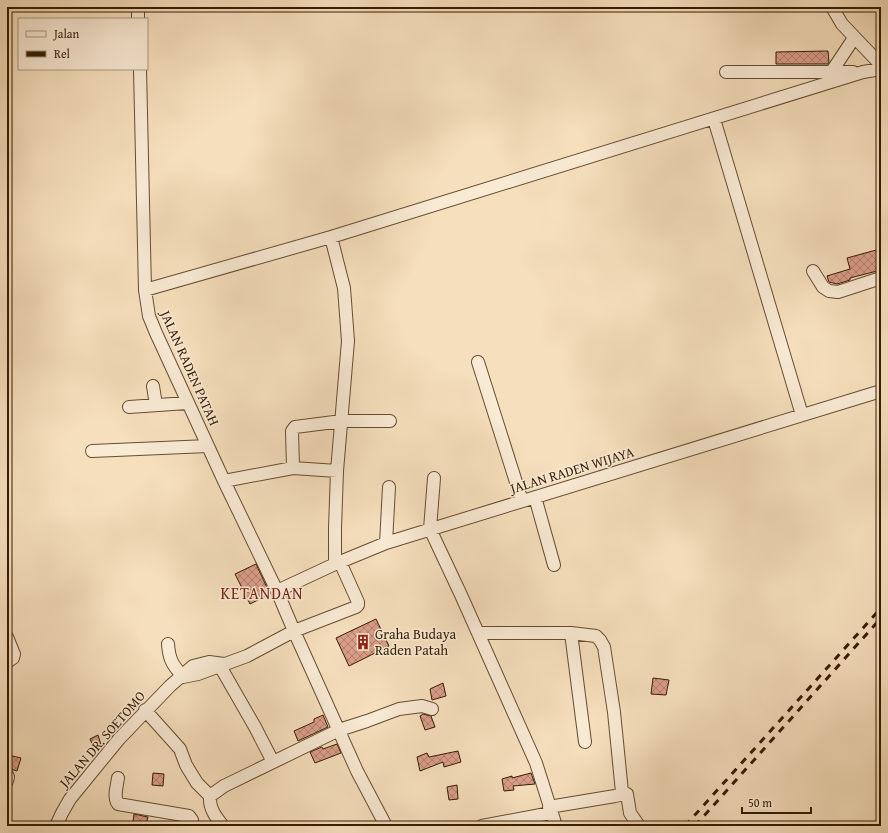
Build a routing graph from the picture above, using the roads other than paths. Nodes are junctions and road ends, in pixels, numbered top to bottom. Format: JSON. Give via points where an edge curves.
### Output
{"nodes":[{"id":1,"x":138,"y":7,"type":"edge"},
{"id":2,"x":832,"y":7,"type":"edge"},
{"id":3,"x":138,"y":18,"type":"edge"},
{"id":4,"x":854,"y":38,"type":"junction"},
{"id":5,"x":881,"y":65,"type":"edge"},
{"id":6,"x":881,"y":69,"type":"edge"},
{"id":7,"x":140,"y":70,"type":"edge"},
{"id":8,"x":726,"y":72,"type":"dead end"},
{"id":9,"x":832,"y":72,"type":"junction"},
{"id":10,"x":863,"y":72,"type":"junction"},
{"id":11,"x":714,"y":119,"type":"junction"},
{"id":12,"x":330,"y":237,"type":"junction"},
{"id":13,"x":813,"y":271,"type":"dead end"},
{"id":14,"x":881,"y":278,"type":"edge"},
{"id":15,"x":145,"y":290,"type":"junction"},
{"id":16,"x":478,"y":362,"type":"dead end"},
{"id":17,"x":153,"y":386,"type":"dead end"},
{"id":18,"x":881,"y":391,"type":"edge"},
{"id":19,"x":187,"y":403,"type":"junction"},
{"id":20,"x":156,"y":405,"type":"junction"},
{"id":21,"x":129,"y":407,"type":"dead end"},
{"id":22,"x":802,"y":415,"type":"junction"},
{"id":23,"x":342,"y":421,"type":"junction"},
{"id":24,"x":390,"y":421,"type":"dead end"},
{"id":25,"x":208,"y":446,"type":"junction"},
{"id":26,"x":92,"y":451,"type":"dead end"},
{"id":27,"x":293,"y":468,"type":"junction"},
{"id":28,"x":337,"y":471,"type":"junction"},
{"id":29,"x":434,"y":478,"type":"dead end"},
{"id":30,"x":224,"y":481,"type":"junction"},
{"id":31,"x":389,"y":487,"type":"dead end"},
{"id":32,"x":534,"y":497,"type":"junction"},
{"id":33,"x":522,"y":501,"type":"junction"},
{"id":34,"x":430,"y":529,"type":"junction"},
{"id":35,"x":386,"y":543,"type":"junction"},
{"id":36,"x":337,"y":563,"type":"junction"},
{"id":37,"x":554,"y":565,"type":"dead end"},
{"id":38,"x":277,"y":591,"type":"junction"},
{"id":39,"x":294,"y":631,"type":"junction"},
{"id":40,"x":478,"y":633,"type":"junction"},
{"id":41,"x":571,"y":633,"type":"junction"},
{"id":42,"x":7,"y":637,"type":"edge"},
{"id":43,"x":168,"y":644,"type":"dead end"},
{"id":44,"x":7,"y":662,"type":"edge"},
{"id":45,"x":222,"y":665,"type":"junction"},
{"id":46,"x":181,"y":676,"type":"junction"},
{"id":47,"x":432,"y":709,"type":"dead end"},
{"id":48,"x":146,"y":710,"type":"junction"},
{"id":49,"x":339,"y":730,"type":"junction"},
{"id":50,"x":585,"y":742,"type":"dead end"},
{"id":51,"x":273,"y":762,"type":"junction"},
{"id":52,"x":7,"y":775,"type":"edge"},
{"id":53,"x":118,"y":778,"type":"dead end"},
{"id":54,"x":7,"y":781,"type":"edge"},
{"id":55,"x":622,"y":792,"type":"junction"},
{"id":56,"x":210,"y":796,"type":"junction"},
{"id":57,"x":550,"y":810,"type":"junction"},
{"id":58,"x":56,"y":826,"type":"edge"},
{"id":59,"x":190,"y":826,"type":"edge"},
{"id":60,"x":223,"y":826,"type":"edge"},
{"id":61,"x":386,"y":826,"type":"edge"},
{"id":62,"x":482,"y":826,"type":"edge"},
{"id":63,"x":556,"y":826,"type":"edge"},
{"id":64,"x":639,"y":826,"type":"edge"}],
"edges":[{"from":1,"to":3,"type":"street"},
{"from":2,"to":4,"type":"street"},
{"from":4,"to":5,"type":"street"},
{"from":4,"to":9,"type":"street"},
{"from":6,"to":10,"type":"street"},
{"from":7,"to":15,"type":"street","name":"JALAN RADEN PATAH"},
{"from":8,"to":9,"type":"street"},
{"from":9,"to":10,"type":"street"},
{"from":10,"to":11,"type":"street"},
{"from":11,"to":12,"type":"street"},
{"from":11,"to":22,"type":"street"},
{"from":12,"to":15,"type":"street"},
{"from":12,"to":23,"type":"street","via":[[344,288],[347,317],[348,341]]},
{"from":13,"to":14,"type":"street","via":[[823,287],[838,292]]},
{"from":15,"to":19,"type":"street","name":"JALAN RADEN PATAH","via":[[149,316]]},
{"from":16,"to":33,"type":"street"},
{"from":17,"to":20,"type":"street"},
{"from":18,"to":22,"type":"street","name":"JALAN RADEN WIJAYA"},
{"from":19,"to":20,"type":"street"},
{"from":19,"to":25,"type":"street","name":"JALAN RADEN PATAH"},
{"from":20,"to":21,"type":"street"},
{"from":22,"to":32,"type":"street","name":"JALAN RADEN WIJAYA"},
{"from":23,"to":24,"type":"street"},
{"from":23,"to":27,"type":"street","via":[[295,427],[292,432]]},
{"from":23,"to":28,"type":"street"},
{"from":25,"to":26,"type":"street"},
{"from":25,"to":30,"type":"street","name":"JALAN RADEN PATAH"},
{"from":27,"to":28,"type":"street"},
{"from":27,"to":30,"type":"street"},
{"from":28,"to":36,"type":"street"},
{"from":29,"to":34,"type":"street"},
{"from":30,"to":38,"type":"street","name":"JALAN RADEN PATAH"},
{"from":31,"to":35,"type":"street"},
{"from":32,"to":33,"type":"street","name":"JALAN RADEN WIJAYA"},
{"from":32,"to":37,"type":"street"},
{"from":33,"to":34,"type":"street","name":"JALAN RADEN WIJAYA"},
{"from":34,"to":35,"type":"street","name":"JALAN RADEN WIJAYA"},
{"from":34,"to":40,"type":"street"},
{"from":35,"to":36,"type":"street","name":"JALAN RADEN WIJAYA"},
{"from":36,"to":38,"type":"street","name":"JALAN RADEN WIJAYA"},
{"from":36,"to":39,"type":"street","name":"JALAN DR. SOETOMO","via":[[358,605]]},
{"from":38,"to":39,"type":"street","name":"JALAN RADEN PATAH"},
{"from":39,"to":45,"type":"street","name":"JALAN DR. SOETOMO","via":[[260,650]]},
{"from":39,"to":49,"type":"street","name":"JALAN RADEN PATAH"},
{"from":40,"to":41,"type":"street"},
{"from":40,"to":57,"type":"street","via":[[536,763]]},
{"from":41,"to":50,"type":"street"},
{"from":41,"to":55,"type":"street","via":[[596,636],[604,647]]},
{"from":42,"to":44,"type":"street","via":[[14,654]]},
{"from":43,"to":46,"type":"street","via":[[174,667]]},
{"from":45,"to":46,"type":"street","name":"JALAN DR. SOETOMO"},
{"from":45,"to":51,"type":"street"},
{"from":46,"to":48,"type":"street","name":"JALAN DR. SOETOMO"},
{"from":47,"to":49,"type":"street","via":[[422,706],[399,708]]},
{"from":48,"to":56,"type":"street","via":[[180,749],[186,766]]},
{"from":48,"to":58,"type":"street","name":"JALAN DR. SOETOMO","via":[[70,799]]},
{"from":49,"to":51,"type":"street"},
{"from":49,"to":61,"type":"street","name":"JALAN RADEN PATAH"},
{"from":51,"to":56,"type":"street","via":[[224,786]]},
{"from":52,"to":54,"type":"street"},
{"from":53,"to":59,"type":"street","via":[[118,804],[189,816],[192,820]]},
{"from":55,"to":57,"type":"street","via":[[620,795]]},
{"from":55,"to":64,"type":"street","via":[[628,796],[630,813]]},
{"from":56,"to":60,"type":"street","via":[[211,809]]},
{"from":57,"to":62,"type":"street"},
{"from":57,"to":63,"type":"street"}]}
